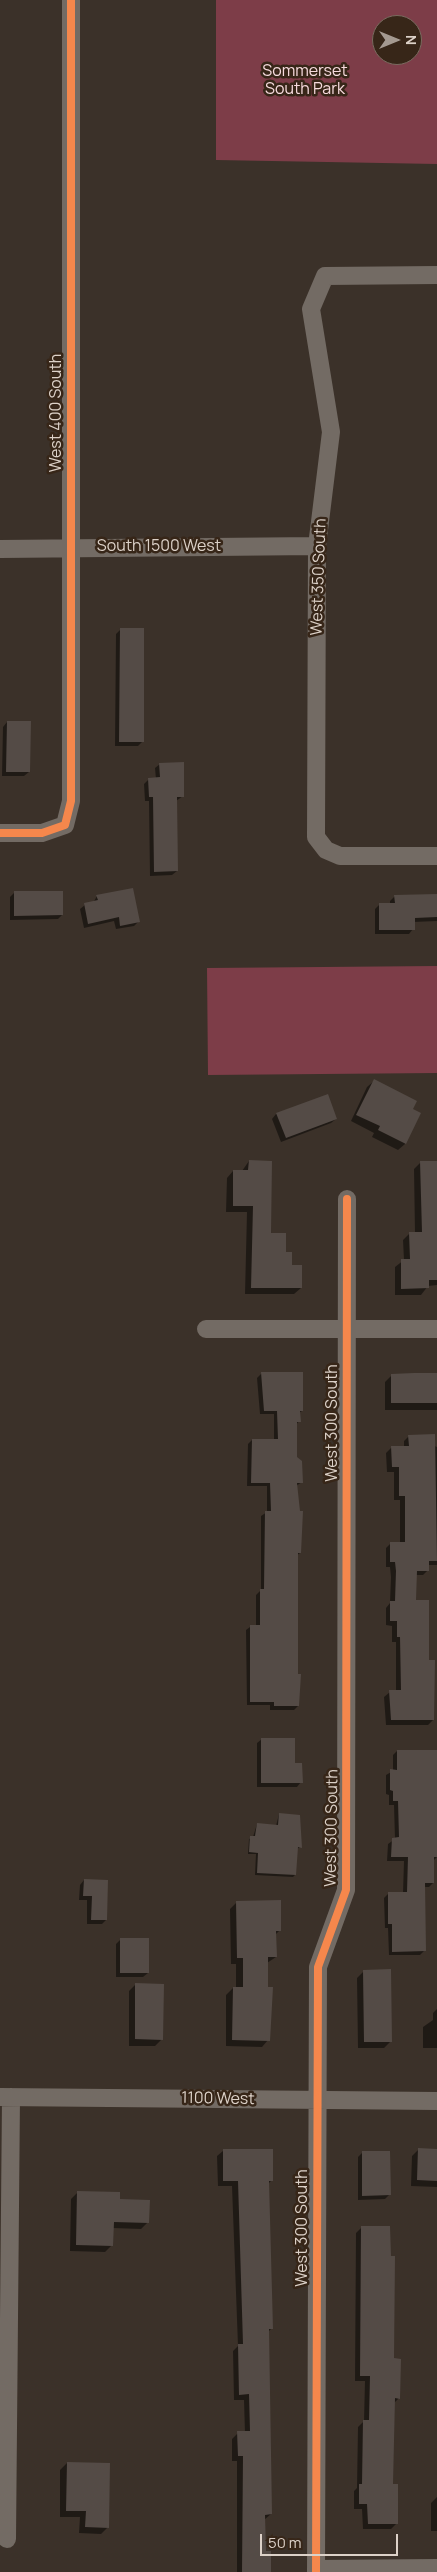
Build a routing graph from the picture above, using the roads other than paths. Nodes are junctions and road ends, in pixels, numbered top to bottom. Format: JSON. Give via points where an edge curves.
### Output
{"nodes":[{"id":1,"x":71,"y":0,"type":"edge"},
{"id":2,"x":437,"y":275,"type":"edge"},
{"id":3,"x":317,"y":546,"type":"junction"},
{"id":4,"x":71,"y":547,"type":"junction"},
{"id":5,"x":0,"y":549,"type":"edge"},
{"id":6,"x":0,"y":833,"type":"edge"},
{"id":7,"x":437,"y":856,"type":"edge"},
{"id":8,"x":347,"y":1199,"type":"dead end"},
{"id":9,"x":437,"y":1329,"type":"edge"},
{"id":10,"x":206,"y":1330,"type":"dead end"},
{"id":11,"x":347,"y":1330,"type":"junction"},
{"id":12,"x":5,"y":2097,"type":"edge"},
{"id":13,"x":317,"y":2100,"type":"junction"},
{"id":14,"x":437,"y":2101,"type":"edge"},
{"id":15,"x":6,"y":2539,"type":"dead end"},
{"id":16,"x":437,"y":2568,"type":"edge"},
{"id":17,"x":316,"y":2571,"type":"edge"}],
"edges":[{"from":1,"to":4,"type":"street","name":"West 400 South"},
{"from":2,"to":3,"type":"street","name":"West 350 South","via":[[325,276],[311,309],[331,432]]},
{"from":3,"to":4,"type":"street","name":"South 1500 West"},
{"from":3,"to":7,"type":"street","name":"West 350 South","via":[[316,837],[326,850],[340,856]]},
{"from":4,"to":5,"type":"street","name":"South 1500 West"},
{"from":4,"to":6,"type":"street","name":"West 400 South","via":[[71,802],[65,825],[42,833]]},
{"from":8,"to":11,"type":"street","name":"West 300 South"},
{"from":9,"to":11,"type":"street"},
{"from":10,"to":11,"type":"street"},
{"from":11,"to":13,"type":"street","name":"West 300 South","via":[[346,1890],[318,1967]]},
{"from":12,"to":13,"type":"street","name":"1100 West"},
{"from":12,"to":15,"type":"street"},
{"from":13,"to":14,"type":"street","name":"1100 West"},
{"from":13,"to":17,"type":"street","name":"West 300 South"},
{"from":16,"to":17,"type":"street"}]}
